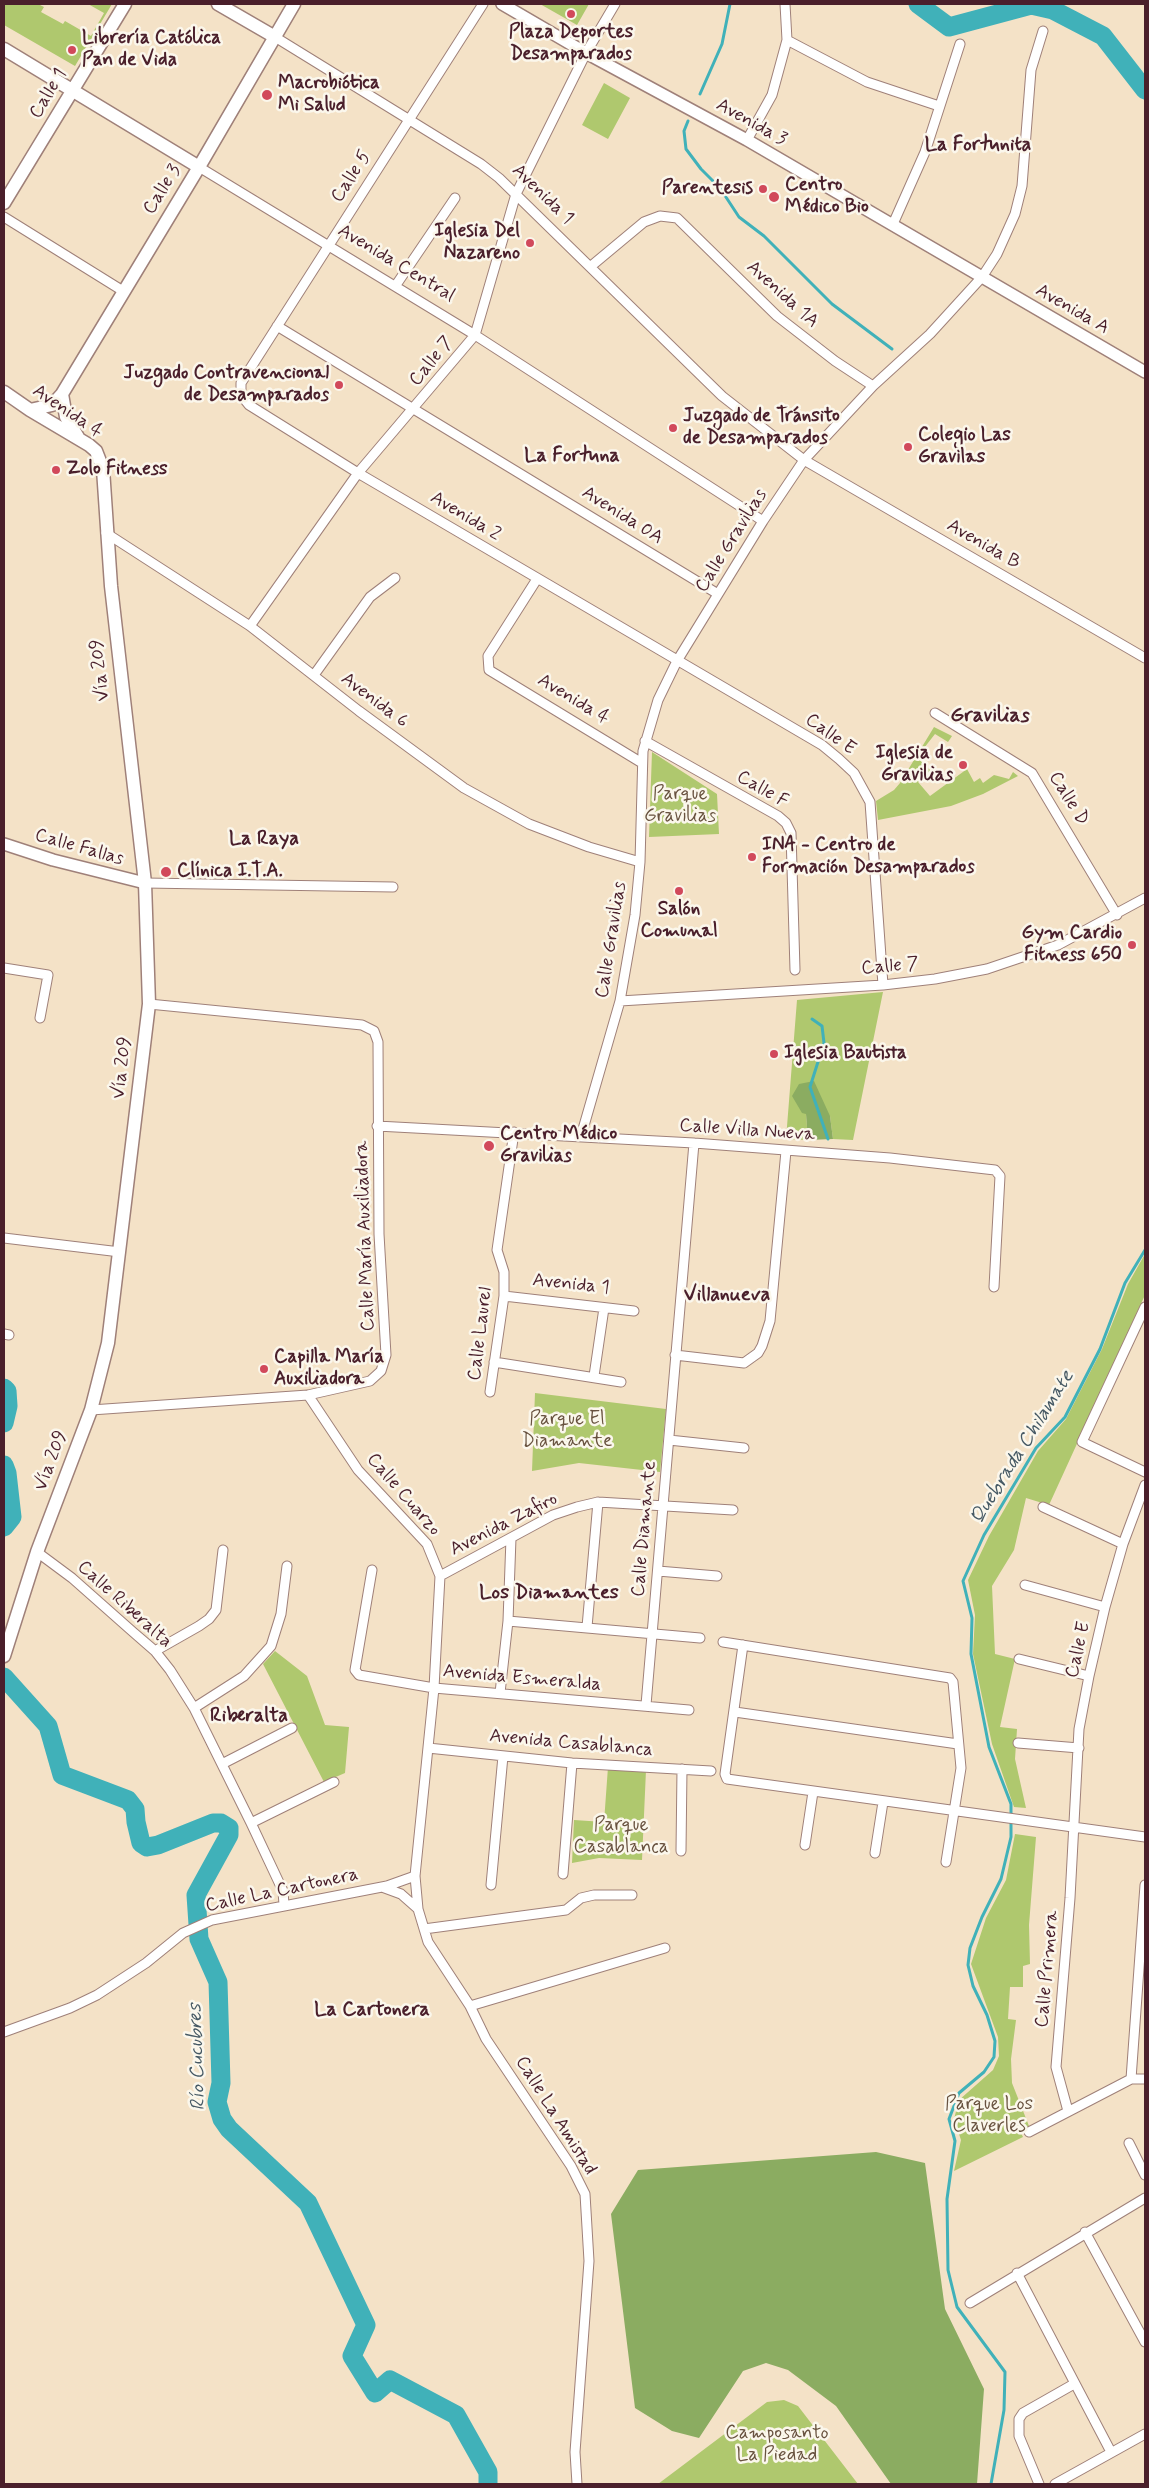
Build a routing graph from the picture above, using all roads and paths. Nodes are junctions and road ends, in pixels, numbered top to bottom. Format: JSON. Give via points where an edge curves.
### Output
{"nodes":[{"id":1,"x":125,"y":4,"type":"edge"},
{"id":2,"x":218,"y":4,"type":"edge"},
{"id":3,"x":294,"y":4,"type":"edge"},
{"id":4,"x":483,"y":4,"type":"edge"},
{"id":5,"x":502,"y":4,"type":"edge"},
{"id":6,"x":615,"y":4,"type":"edge"},
{"id":7,"x":785,"y":4,"type":"edge"},
{"id":8,"x":1043,"y":31,"type":"dead end"},
{"id":9,"x":275,"y":37,"type":"junction"},
{"id":10,"x":787,"y":40,"type":"junction"},
{"id":11,"x":960,"y":44,"type":"dead end"},
{"id":12,"x":4,"y":49,"type":"edge"},
{"id":13,"x":586,"y":53,"type":"junction"},
{"id":14,"x":74,"y":91,"type":"junction"},
{"id":15,"x":939,"y":106,"type":"junction"},
{"id":16,"x":408,"y":119,"type":"junction"},
{"id":17,"x":748,"y":140,"type":"junction"},
{"id":18,"x":199,"y":167,"type":"junction"},
{"id":19,"x":516,"y":194,"type":"junction"},
{"id":20,"x":455,"y":198,"type":"dead end"},
{"id":21,"x":4,"y":204,"type":"edge"},
{"id":22,"x":4,"y":218,"type":"edge"},
{"id":23,"x":893,"y":224,"type":"junction"},
{"id":24,"x":328,"y":245,"type":"junction"},
{"id":25,"x":590,"y":267,"type":"junction"},
{"id":26,"x":982,"y":277,"type":"junction"},
{"id":27,"x":396,"y":285,"type":"junction"},
{"id":28,"x":122,"y":291,"type":"junction"},
{"id":29,"x":277,"y":326,"type":"junction"},
{"id":30,"x":475,"y":335,"type":"junction"},
{"id":31,"x":1145,"y":372,"type":"edge"},
{"id":32,"x":873,"y":386,"type":"junction"},
{"id":33,"x":4,"y":392,"type":"edge"},
{"id":34,"x":62,"y":394,"type":"junction"},
{"id":35,"x":241,"y":395,"type":"joint"},
{"id":36,"x":415,"y":408,"type":"junction"},
{"id":37,"x":30,"y":410,"type":"junction"},
{"id":38,"x":79,"y":439,"type":"junction"},
{"id":39,"x":804,"y":460,"type":"junction"},
{"id":40,"x":103,"y":468,"type":"joint"},
{"id":41,"x":358,"y":473,"type":"junction"},
{"id":42,"x":763,"y":521,"type":"junction"},
{"id":43,"x":106,"y":533,"type":"junction"},
{"id":44,"x":395,"y":578,"type":"dead end"},
{"id":45,"x":537,"y":579,"type":"junction"},
{"id":46,"x":718,"y":594,"type":"junction"},
{"id":47,"x":250,"y":626,"type":"junction"},
{"id":48,"x":1145,"y":658,"type":"edge"},
{"id":49,"x":677,"y":661,"type":"junction"},
{"id":50,"x":314,"y":675,"type":"junction"},
{"id":51,"x":935,"y":713,"type":"dead end"},
{"id":52,"x":645,"y":741,"type":"junction"},
{"id":53,"x":642,"y":764,"type":"junction"},
{"id":54,"x":4,"y":844,"type":"edge"},
{"id":55,"x":640,"y":862,"type":"junction"},
{"id":56,"x":145,"y":883,"type":"junction"},
{"id":57,"x":393,"y":887,"type":"dead end"},
{"id":58,"x":1145,"y":898,"type":"edge"},
{"id":59,"x":1118,"y":915,"type":"junction"},
{"id":60,"x":4,"y":968,"type":"edge"},
{"id":61,"x":795,"y":970,"type":"dead end"},
{"id":62,"x":883,"y":985,"type":"junction"},
{"id":63,"x":620,"y":1001,"type":"junction"},
{"id":64,"x":149,"y":1004,"type":"junction"},
{"id":65,"x":40,"y":1018,"type":"dead end"},
{"id":66,"x":377,"y":1126,"type":"junction"},
{"id":67,"x":514,"y":1132,"type":"junction"},
{"id":68,"x":581,"y":1136,"type":"junction"},
{"id":69,"x":694,"y":1143,"type":"junction"},
{"id":70,"x":786,"y":1151,"type":"junction"},
{"id":71,"x":4,"y":1238,"type":"edge"},
{"id":72,"x":120,"y":1252,"type":"junction"},
{"id":73,"x":994,"y":1287,"type":"dead end"},
{"id":74,"x":504,"y":1296,"type":"junction"},
{"id":75,"x":1145,"y":1307,"type":"edge"},
{"id":76,"x":604,"y":1308,"type":"junction"},
{"id":77,"x":634,"y":1311,"type":"dead end"},
{"id":78,"x":675,"y":1355,"type":"junction"},
{"id":79,"x":494,"y":1362,"type":"junction"},
{"id":80,"x":594,"y":1376,"type":"junction"},
{"id":81,"x":621,"y":1382,"type":"dead end"},
{"id":82,"x":490,"y":1392,"type":"dead end"},
{"id":83,"x":308,"y":1395,"type":"junction"},
{"id":84,"x":91,"y":1410,"type":"junction"},
{"id":85,"x":669,"y":1440,"type":"junction"},
{"id":86,"x":744,"y":1448,"type":"dead end"},
{"id":87,"x":1145,"y":1472,"type":"edge"},
{"id":88,"x":1145,"y":1485,"type":"edge"},
{"id":89,"x":598,"y":1502,"type":"junction"},
{"id":90,"x":663,"y":1504,"type":"junction"},
{"id":91,"x":1043,"y":1507,"type":"dead end"},
{"id":92,"x":733,"y":1510,"type":"dead end"},
{"id":93,"x":511,"y":1538,"type":"junction"},
{"id":94,"x":1123,"y":1544,"type":"junction"},
{"id":95,"x":224,"y":1550,"type":"dead end"},
{"id":96,"x":37,"y":1552,"type":"junction"},
{"id":97,"x":286,"y":1566,"type":"dead end"},
{"id":98,"x":372,"y":1570,"type":"dead end"},
{"id":99,"x":658,"y":1571,"type":"junction"},
{"id":100,"x":440,"y":1576,"type":"junction"},
{"id":101,"x":716,"y":1576,"type":"dead end"},
{"id":102,"x":1025,"y":1585,"type":"dead end"},
{"id":103,"x":1105,"y":1607,"type":"junction"},
{"id":104,"x":508,"y":1621,"type":"junction"},
{"id":105,"x":587,"y":1627,"type":"junction"},
{"id":106,"x":652,"y":1634,"type":"junction"},
{"id":107,"x":700,"y":1638,"type":"dead end"},
{"id":108,"x":723,"y":1642,"type":"dead end"},
{"id":109,"x":743,"y":1645,"type":"junction"},
{"id":110,"x":155,"y":1651,"type":"junction"},
{"id":111,"x":4,"y":1656,"type":"edge"},
{"id":112,"x":1019,"y":1659,"type":"dead end"},
{"id":113,"x":1089,"y":1676,"type":"junction"},
{"id":114,"x":434,"y":1688,"type":"junction"},
{"id":115,"x":500,"y":1692,"type":"junction"},
{"id":116,"x":646,"y":1705,"type":"junction"},
{"id":117,"x":194,"y":1708,"type":"junction"},
{"id":118,"x":689,"y":1710,"type":"dead end"},
{"id":119,"x":735,"y":1712,"type":"junction"},
{"id":120,"x":292,"y":1728,"type":"dead end"},
{"id":121,"x":1018,"y":1743,"type":"dead end"},
{"id":122,"x":958,"y":1744,"type":"junction"},
{"id":123,"x":428,"y":1748,"type":"junction"},
{"id":124,"x":1079,"y":1748,"type":"junction"},
{"id":125,"x":503,"y":1756,"type":"junction"},
{"id":126,"x":572,"y":1762,"type":"junction"},
{"id":127,"x":222,"y":1764,"type":"junction"},
{"id":128,"x":682,"y":1770,"type":"junction"},
{"id":129,"x":711,"y":1771,"type":"dead end"},
{"id":130,"x":334,"y":1782,"type":"dead end"},
{"id":131,"x":813,"y":1792,"type":"junction"},
{"id":132,"x":883,"y":1802,"type":"junction"},
{"id":133,"x":954,"y":1811,"type":"junction"},
{"id":134,"x":252,"y":1823,"type":"junction"},
{"id":135,"x":1074,"y":1829,"type":"junction"},
{"id":136,"x":1145,"y":1838,"type":"edge"},
{"id":137,"x":805,"y":1845,"type":"dead end"},
{"id":138,"x":681,"y":1851,"type":"dead end"},
{"id":139,"x":875,"y":1853,"type":"dead end"},
{"id":140,"x":946,"y":1862,"type":"dead end"},
{"id":141,"x":563,"y":1874,"type":"dead end"},
{"id":142,"x":415,"y":1876,"type":"junction"},
{"id":143,"x":492,"y":1885,"type":"dead end"},
{"id":144,"x":1145,"y":1885,"type":"edge"},
{"id":145,"x":380,"y":1887,"type":"junction"},
{"id":146,"x":632,"y":1894,"type":"dead end"},
{"id":147,"x":284,"y":1905,"type":"junction"},
{"id":148,"x":418,"y":1909,"type":"junction"},
{"id":149,"x":424,"y":1929,"type":"junction"},
{"id":150,"x":665,"y":1948,"type":"dead end"},
{"id":151,"x":470,"y":2006,"type":"junction"},
{"id":152,"x":4,"y":2032,"type":"edge"},
{"id":153,"x":1131,"y":2078,"type":"junction"},
{"id":154,"x":1145,"y":2079,"type":"edge"},
{"id":155,"x":1068,"y":2111,"type":"junction"},
{"id":156,"x":1029,"y":2132,"type":"dead end"},
{"id":157,"x":1129,"y":2143,"type":"dead end"},
{"id":158,"x":1145,"y":2175,"type":"edge"},
{"id":159,"x":1145,"y":2198,"type":"edge"},
{"id":160,"x":1086,"y":2232,"type":"junction"},
{"id":161,"x":1017,"y":2274,"type":"junction"},
{"id":162,"x":970,"y":2303,"type":"dead end"},
{"id":163,"x":1145,"y":2342,"type":"edge"},
{"id":164,"x":1074,"y":2384,"type":"junction"},
{"id":165,"x":1145,"y":2434,"type":"edge"},
{"id":166,"x":1111,"y":2452,"type":"junction"},
{"id":167,"x":577,"y":2484,"type":"edge"},
{"id":168,"x":1038,"y":2484,"type":"edge"},
{"id":169,"x":1055,"y":2484,"type":"edge"}],
"edges":[{"from":1,"to":14,"type":"main road","name":"Calle 1"},
{"from":2,"to":9,"type":"main road","name":"Avenida 1"},
{"from":3,"to":9,"type":"main road","name":"Calle 3"},
{"from":4,"to":16,"type":"street","name":"Calle 5"},
{"from":5,"to":13,"type":"street","name":"Avenida 3"},
{"from":6,"to":13,"type":"street","name":"Calle 7"},
{"from":7,"to":10,"type":"street"},
{"from":8,"to":26,"type":"street","name":"Calle Gravilias","via":[[1031,70],[1025,159],[1015,214],[997,254]]},
{"from":9,"to":16,"type":"street","name":"Avenida 1"},
{"from":9,"to":18,"type":"main road","name":"Calle 3"},
{"from":10,"to":15,"type":"street","via":[[867,82]]},
{"from":10,"to":17,"type":"street","via":[[772,95]]},
{"from":11,"to":15,"type":"street"},
{"from":12,"to":14,"type":"main road","name":"Avenida Central"},
{"from":13,"to":17,"type":"street","name":"Avenida 3"},
{"from":13,"to":19,"type":"street","name":"Calle 7"},
{"from":14,"to":18,"type":"main road","name":"Avenida Central"},
{"from":14,"to":21,"type":"main road","name":"Calle 1"},
{"from":15,"to":23,"type":"street","via":[[925,152]]},
{"from":16,"to":19,"type":"street","name":"Avenida 1","via":[[481,164]]},
{"from":16,"to":24,"type":"street","name":"Calle 5"},
{"from":17,"to":23,"type":"street","name":"Avenida 3"},
{"from":18,"to":24,"type":"street","name":"Avenida Central"},
{"from":18,"to":28,"type":"main road","name":"Calle 3"},
{"from":19,"to":25,"type":"street","name":"Avenida 1"},
{"from":19,"to":30,"type":"street","name":"Calle 7"},
{"from":20,"to":27,"type":"street"},
{"from":22,"to":28,"type":"street"},
{"from":23,"to":26,"type":"street","name":"Avenida 3"},
{"from":24,"to":27,"type":"street","name":"Avenida Central"},
{"from":24,"to":29,"type":"street","name":"Calle 5"},
{"from":25,"to":32,"type":"street","name":"Avenida 1A","via":[[644,222],[660,216],[677,218],[777,316]]},
{"from":25,"to":39,"type":"street","name":"Avenida 1","via":[[722,396]]},
{"from":26,"to":31,"type":"street","name":"Avenida A"},
{"from":26,"to":32,"type":"street","name":"Calle Gravilias","via":[[930,334]]},
{"from":27,"to":30,"type":"street","name":"Avenida Central"},
{"from":28,"to":34,"type":"main road","name":"Calle 3"},
{"from":29,"to":35,"type":"street","name":"Calle 5","via":[[240,383]]},
{"from":29,"to":36,"type":"street","name":"Avenida 0A"},
{"from":30,"to":36,"type":"street","name":"Calle 7"},
{"from":30,"to":42,"type":"street","name":"Avenida Central"},
{"from":32,"to":39,"type":"street","name":"Calle Gravilias"},
{"from":33,"to":37,"type":"main road","name":"Avenida 4"},
{"from":34,"to":37,"type":"main road","via":[[52,405]]},
{"from":34,"to":38,"type":"main road","via":[[66,418]]},
{"from":35,"to":41,"type":"street","name":"Avenida 2","via":[[249,405]]},
{"from":36,"to":41,"type":"street","name":"Calle 7"},
{"from":36,"to":46,"type":"street","name":"Avenida 0A"},
{"from":37,"to":38,"type":"main road","name":"Avenida 4"},
{"from":38,"to":40,"type":"main road","name":"Avenida 4","via":[[96,451]]},
{"from":39,"to":42,"type":"street","name":"Calle Gravilias"},
{"from":39,"to":48,"type":"street","name":"Avenida B"},
{"from":40,"to":43,"type":"main road","name":"Vía 209"},
{"from":41,"to":45,"type":"street","name":"Avenida 2"},
{"from":41,"to":47,"type":"street","name":"Calle 7"},
{"from":42,"to":46,"type":"street","name":"Calle Gravilias"},
{"from":43,"to":47,"type":"street","name":"Avenida 6"},
{"from":43,"to":56,"type":"main road","name":"Vía 209"},
{"from":44,"to":50,"type":"street","via":[[370,597]]},
{"from":45,"to":49,"type":"street","name":"Avenida 2"},
{"from":45,"to":53,"type":"street","name":"Avenida 4","via":[[488,656],[492,674]]},
{"from":46,"to":49,"type":"street","name":"Calle Gravilias"},
{"from":47,"to":50,"type":"street","name":"Avenida 6"},
{"from":49,"to":52,"type":"street","name":"Calle Gravilias","via":[[658,700]]},
{"from":49,"to":62,"type":"street","name":"Calle E","via":[[822,745],[854,773],[870,802]]},
{"from":50,"to":55,"type":"street","name":"Avenida 6","via":[[443,773],[502,810],[590,847]]},
{"from":51,"to":59,"type":"street","name":"Calle D","via":[[1032,773]]},
{"from":52,"to":53,"type":"street","name":"Calle Gravilias"},
{"from":52,"to":61,"type":"street","name":"Calle F","via":[[786,823],[791,833]]},
{"from":53,"to":55,"type":"street","name":"Calle Gravilias"},
{"from":54,"to":56,"type":"street","name":"Calle Fallas"},
{"from":55,"to":63,"type":"street","name":"Calle Gravilias","via":[[635,915]]},
{"from":56,"to":57,"type":"street"},
{"from":56,"to":64,"type":"main road","name":"Vía 209"},
{"from":58,"to":59,"type":"street","name":"Calle 7"},
{"from":59,"to":62,"type":"street","name":"Calle 7","via":[[1058,945],[987,970]]},
{"from":60,"to":65,"type":"street","via":[[48,976]]},
{"from":62,"to":63,"type":"street","name":"Calle 7"},
{"from":63,"to":68,"type":"street","name":"Calle Gravilias"},
{"from":64,"to":66,"type":"street","name":"Calle María Auxiliadora","via":[[362,1025],[374,1031],[378,1042]]},
{"from":64,"to":72,"type":"main road","name":"Vía 209"},
{"from":66,"to":67,"type":"street","name":"Calle Villa Nueva"},
{"from":66,"to":83,"type":"street","name":"Calle María Auxiliadora","via":[[386,1355],[381,1371],[370,1381]]},
{"from":67,"to":68,"type":"street","name":"Calle Villa Nueva"},
{"from":67,"to":74,"type":"street","name":"Calle Laurel","via":[[498,1250],[504,1272]]},
{"from":68,"to":69,"type":"street","name":"Calle Villa Nueva"},
{"from":69,"to":70,"type":"street","name":"Calle Villa Nueva"},
{"from":69,"to":78,"type":"street","name":"Calle Diamante"},
{"from":70,"to":73,"type":"street","name":"Calle Villa Nueva","via":[[996,1170],[1000,1176]]},
{"from":70,"to":78,"type":"street","via":[[770,1321],[762,1346],[758,1353],[744,1362]]},
{"from":71,"to":72,"type":"street"},
{"from":72,"to":84,"type":"main road","name":"Vía 209","via":[[108,1343]]},
{"from":74,"to":76,"type":"street","name":"Avenida 1"},
{"from":74,"to":79,"type":"street","name":"Calle Laurel"},
{"from":75,"to":87,"type":"street","via":[[1082,1442]]},
{"from":76,"to":77,"type":"street","name":"Avenida 1"},
{"from":76,"to":80,"type":"street"},
{"from":78,"to":85,"type":"street","name":"Calle Diamante"},
{"from":79,"to":80,"type":"street"},
{"from":79,"to":82,"type":"street","name":"Calle Laurel"},
{"from":80,"to":81,"type":"street"},
{"from":83,"to":84,"type":"street","name":"Calle María Auxiliadora"},
{"from":83,"to":100,"type":"street","name":"Calle Cuarzo","via":[[358,1470],[427,1544]]},
{"from":84,"to":96,"type":"main road","name":"Vía 209"},
{"from":85,"to":86,"type":"street"},
{"from":85,"to":90,"type":"street","name":"Calle Diamante"},
{"from":88,"to":94,"type":"street","name":"Calle E"},
{"from":89,"to":90,"type":"street","name":"Avenida Zafiro"},
{"from":89,"to":93,"type":"street","name":"Avenida Zafiro","via":[[553,1515]]},
{"from":89,"to":105,"type":"street"},
{"from":90,"to":92,"type":"street","name":"Avenida Zafiro"},
{"from":90,"to":99,"type":"street","name":"Calle Diamante"},
{"from":91,"to":94,"type":"street"},
{"from":93,"to":100,"type":"street","name":"Avenida Zafiro"},
{"from":93,"to":104,"type":"street"},
{"from":94,"to":103,"type":"street","name":"Calle E"},
{"from":95,"to":110,"type":"street","via":[[216,1610],[199,1626]]},
{"from":96,"to":110,"type":"street","name":"Calle Riberalta","via":[[72,1578]]},
{"from":96,"to":111,"type":"main road","name":"Vía 209"},
{"from":97,"to":117,"type":"street","via":[[281,1614],[271,1646],[244,1676]]},
{"from":98,"to":114,"type":"street","name":"Avenida Esmeralda","via":[[355,1670],[359,1675]]},
{"from":99,"to":101,"type":"street"},
{"from":99,"to":106,"type":"street","name":"Calle Diamante"},
{"from":100,"to":114,"type":"street","name":"Calle Cuarzo"},
{"from":102,"to":103,"type":"street"},
{"from":103,"to":113,"type":"street","name":"Calle E"},
{"from":104,"to":105,"type":"street"},
{"from":104,"to":115,"type":"street"},
{"from":105,"to":106,"type":"street"},
{"from":106,"to":107,"type":"street"},
{"from":106,"to":116,"type":"street","name":"Calle Diamante"},
{"from":108,"to":109,"type":"street"},
{"from":109,"to":119,"type":"street"},
{"from":109,"to":122,"type":"street","via":[[950,1678]]},
{"from":110,"to":117,"type":"street","name":"Calle Riberalta"},
{"from":112,"to":113,"type":"street"},
{"from":113,"to":124,"type":"street","name":"Calle E"},
{"from":114,"to":115,"type":"street","name":"Avenida Esmeralda"},
{"from":114,"to":123,"type":"street","name":"Calle Cuarzo"},
{"from":115,"to":116,"type":"street","name":"Avenida Esmeralda"},
{"from":116,"to":118,"type":"street","name":"Avenida Esmeralda"},
{"from":117,"to":127,"type":"street","name":"Calle Riberalta"},
{"from":119,"to":122,"type":"street"},
{"from":119,"to":131,"type":"street","via":[[725,1774],[727,1779]]},
{"from":120,"to":127,"type":"street"},
{"from":121,"to":124,"type":"street"},
{"from":122,"to":133,"type":"street","via":[[961,1768]]},
{"from":123,"to":125,"type":"street","name":"Avenida Casablanca"},
{"from":123,"to":142,"type":"street","name":"Calle La Amistad"},
{"from":124,"to":135,"type":"street","name":"Calle E"},
{"from":125,"to":126,"type":"street","name":"Avenida Casablanca"},
{"from":125,"to":143,"type":"street"},
{"from":126,"to":128,"type":"street","name":"Avenida Casablanca"},
{"from":126,"to":141,"type":"street"},
{"from":127,"to":134,"type":"street","name":"Calle Riberalta"},
{"from":128,"to":129,"type":"street","name":"Avenida Casablanca"},
{"from":128,"to":138,"type":"street"},
{"from":130,"to":134,"type":"street"},
{"from":131,"to":132,"type":"street"},
{"from":131,"to":137,"type":"street"},
{"from":132,"to":133,"type":"street"},
{"from":132,"to":139,"type":"street"},
{"from":133,"to":135,"type":"street"},
{"from":133,"to":140,"type":"street"},
{"from":134,"to":147,"type":"street","name":"Calle Riberalta","via":[[283,1890]]},
{"from":135,"to":136,"type":"street"},
{"from":135,"to":155,"type":"street","name":"Calle Primera","via":[[1056,2067]]},
{"from":142,"to":145,"type":"street","name":"Calle La Cartonera"},
{"from":142,"to":148,"type":"street","name":"Calle La Amistad"},
{"from":144,"to":153,"type":"street"},
{"from":145,"to":147,"type":"street","name":"Calle La Cartonera"},
{"from":145,"to":148,"type":"street","via":[[401,1894]]},
{"from":146,"to":149,"type":"street","via":[[594,1894],[581,1898],[566,1910]]},
{"from":147,"to":152,"type":"street","name":"Calle La Cartonera","via":[[212,1920],[183,1933],[146,1963],[97,1995]]},
{"from":148,"to":149,"type":"street","name":"Calle La Amistad"},
{"from":149,"to":151,"type":"street","name":"Calle La Amistad","via":[[428,1942]]},
{"from":150,"to":151,"type":"street"},
{"from":151,"to":167,"type":"street","name":"Calle La Amistad","via":[[486,2038],[571,2166],[585,2194],[589,2261],[575,2452]]},
{"from":153,"to":154,"type":"street"},
{"from":153,"to":155,"type":"street"},
{"from":155,"to":156,"type":"street"},
{"from":157,"to":158,"type":"street"},
{"from":159,"to":160,"type":"street"},
{"from":160,"to":161,"type":"street"},
{"from":160,"to":163,"type":"street"},
{"from":161,"to":162,"type":"street"},
{"from":161,"to":164,"type":"street"},
{"from":164,"to":166,"type":"street"},
{"from":164,"to":168,"type":"street","via":[[1023,2413],[1019,2419],[1024,2452]]},
{"from":165,"to":166,"type":"street"},
{"from":166,"to":169,"type":"street"}]}
